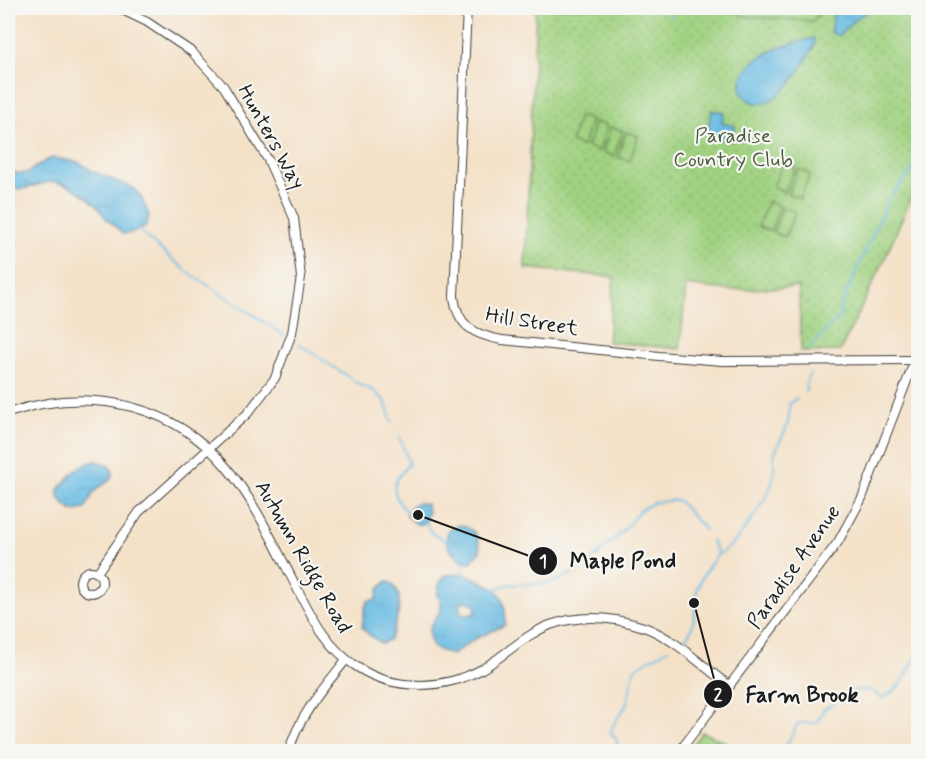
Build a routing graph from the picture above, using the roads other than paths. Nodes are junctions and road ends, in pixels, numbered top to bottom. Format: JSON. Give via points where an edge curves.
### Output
{"nodes":[{"id":1,"x":118,"y":8,"type":"edge"},
{"id":2,"x":467,"y":8,"type":"edge"},
{"id":3,"x":918,"y":357,"type":"edge"},
{"id":4,"x":8,"y":413,"type":"edge"},
{"id":5,"x":208,"y":449,"type":"junction"},
{"id":6,"x":97,"y":573,"type":"dead end"},
{"id":7,"x":346,"y":660,"type":"junction"},
{"id":8,"x":730,"y":686,"type":"junction"},
{"id":9,"x":289,"y":752,"type":"edge"},
{"id":10,"x":679,"y":752,"type":"edge"}],
"edges":[{"from":1,"to":5,"type":"street","name":"Hunters Way","via":[[192,52],[224,87],[267,160],[294,218],[301,277],[289,342],[275,378],[248,413]]},
{"from":2,"to":3,"type":"street","name":"Hill Street","via":[[454,296],[459,317],[467,326],[486,337],[502,340],[686,359]]},
{"from":3,"to":8,"type":"street","name":"Paradise Avenue","via":[[848,525],[822,566]]},
{"from":4,"to":5,"type":"street","name":"Autumn Ridge Road","via":[[66,400],[106,402],[160,417]]},
{"from":5,"to":6,"type":"street","name":"Hunters Way","via":[[139,512]]},
{"from":5,"to":7,"type":"street","name":"Autumn Ridge Road","via":[[240,483],[315,621]]},
{"from":7,"to":8,"type":"street","name":"Autumn Ridge Road","via":[[395,682],[445,683],[483,668],[550,625],[601,618],[628,622],[666,637]]},
{"from":7,"to":9,"type":"street","via":[[313,702]]},
{"from":8,"to":10,"type":"street","name":"Paradise Avenue"}]}
